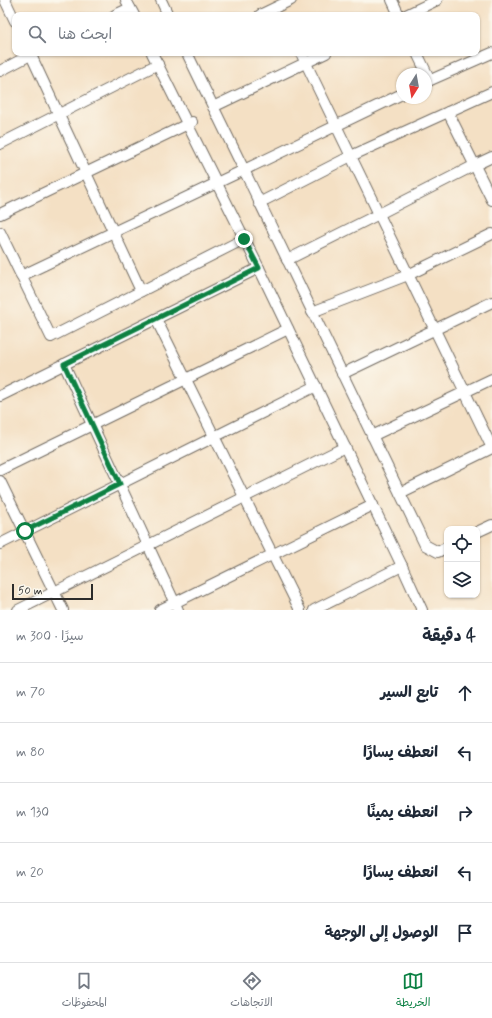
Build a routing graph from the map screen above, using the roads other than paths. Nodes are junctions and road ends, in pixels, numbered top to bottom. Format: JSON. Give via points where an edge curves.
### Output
{"nodes":[{"id":1,"x":5,"y":0,"type":"edge"},
{"id":2,"x":161,"y":0,"type":"edge"},
{"id":3,"x":291,"y":0,"type":"edge"},
{"id":4,"x":392,"y":0,"type":"edge"},
{"id":5,"x":437,"y":0,"type":"edge"},
{"id":6,"x":279,"y":7,"type":"edge"},
{"id":7,"x":167,"y":12,"type":"edge"},
{"id":8,"x":267,"y":12,"type":"edge"},
{"id":9,"x":398,"y":12,"type":"edge"},
{"id":10,"x":412,"y":12,"type":"edge"},
{"id":11,"x":12,"y":15,"type":"edge"},
{"id":12,"x":492,"y":53,"type":"edge"},
{"id":13,"x":28,"y":56,"type":"edge"},
{"id":14,"x":33,"y":56,"type":"edge"},
{"id":15,"x":154,"y":56,"type":"edge"},
{"id":16,"x":188,"y":56,"type":"edge"},
{"id":17,"x":302,"y":56,"type":"edge"},
{"id":18,"x":320,"y":56,"type":"edge"},
{"id":19,"x":418,"y":56,"type":"edge"},
{"id":20,"x":306,"y":63,"type":"junction"},
{"id":21,"x":158,"y":64,"type":"junction"},
{"id":22,"x":423,"y":68,"type":"edge"},
{"id":23,"x":0,"y":71,"type":"edge"},
{"id":24,"x":432,"y":79,"type":"edge"},
{"id":25,"x":492,"y":92,"type":"edge"},
{"id":26,"x":396,"y":97,"type":"edge"},
{"id":27,"x":213,"y":107,"type":"junction"},
{"id":28,"x":448,"y":112,"type":"junction"},
{"id":29,"x":58,"y":114,"type":"junction"},
{"id":30,"x":190,"y":123,"type":"junction"},
{"id":31,"x":336,"y":126,"type":"junction"},
{"id":32,"x":0,"y":144,"type":"edge"},
{"id":33,"x":351,"y":156,"type":"junction"},
{"id":34,"x":492,"y":157,"type":"edge"},
{"id":35,"x":475,"y":165,"type":"junction"},
{"id":36,"x":244,"y":170,"type":"junction"},
{"id":37,"x":86,"y":173,"type":"junction"},
{"id":38,"x":217,"y":184,"type":"junction"},
{"id":39,"x":492,"y":200,"type":"edge"},
{"id":40,"x":259,"y":203,"type":"junction"},
{"id":41,"x":0,"y":214,"type":"edge"},
{"id":42,"x":379,"y":214,"type":"junction"},
{"id":43,"x":0,"y":232,"type":"edge"},
{"id":44,"x":114,"y":232,"type":"junction"},
{"id":45,"x":492,"y":234,"type":"edge"},
{"id":46,"x":244,"y":239,"type":"junction"},
{"id":47,"x":287,"y":260,"type":"junction"},
{"id":48,"x":259,"y":268,"type":"junction"},
{"id":49,"x":408,"y":275,"type":"junction"},
{"id":50,"x":22,"y":276,"type":"junction"},
{"id":51,"x":141,"y":291,"type":"junction"},
{"id":52,"x":492,"y":302,"type":"edge"},
{"id":53,"x":312,"y":312,"type":"junction"},
{"id":54,"x":156,"y":319,"type":"junction"},
{"id":55,"x":288,"y":329,"type":"junction"},
{"id":56,"x":435,"y":329,"type":"junction"},
{"id":57,"x":64,"y":364,"type":"junction"},
{"id":58,"x":342,"y":374,"type":"junction"},
{"id":59,"x":186,"y":379,"type":"junction"},
{"id":60,"x":492,"y":379,"type":"edge"},
{"id":61,"x":316,"y":386,"type":"junction"},
{"id":62,"x":465,"y":392,"type":"junction"},
{"id":63,"x":0,"y":396,"type":"edge"},
{"id":64,"x":92,"y":425,"type":"junction"},
{"id":65,"x":372,"y":436,"type":"junction"},
{"id":66,"x":214,"y":437,"type":"junction"},
{"id":67,"x":345,"y":447,"type":"junction"},
{"id":68,"x":492,"y":448,"type":"edge"},
{"id":69,"x":0,"y":470,"type":"edge"},
{"id":70,"x":0,"y":481,"type":"edge"},
{"id":71,"x":120,"y":484,"type":"junction"},
{"id":72,"x":400,"y":493,"type":"junction"},
{"id":73,"x":244,"y":497,"type":"junction"},
{"id":74,"x":373,"y":505,"type":"junction"},
{"id":75,"x":492,"y":525,"type":"edge"},
{"id":76,"x":25,"y":531,"type":"junction"},
{"id":77,"x":480,"y":531,"type":"edge"},
{"id":78,"x":0,"y":544,"type":"edge"},
{"id":79,"x":148,"y":545,"type":"junction"},
{"id":80,"x":444,"y":549,"type":"edge"},
{"id":81,"x":273,"y":554,"type":"junction"},
{"id":82,"x":402,"y":566,"type":"junction"},
{"id":83,"x":54,"y":592,"type":"junction"},
{"id":84,"x":176,"y":607,"type":"edge"},
{"id":85,"x":18,"y":610,"type":"edge"},
{"id":86,"x":63,"y":610,"type":"edge"},
{"id":87,"x":160,"y":610,"type":"edge"},
{"id":88,"x":300,"y":610,"type":"edge"},
{"id":89,"x":314,"y":610,"type":"edge"},
{"id":90,"x":422,"y":610,"type":"edge"}],
"edges":[{"from":1,"to":11,"type":"street"},
{"from":2,"to":7,"type":"street"},
{"from":3,"to":6,"type":"street"},
{"from":4,"to":9,"type":"street"},
{"from":5,"to":10,"type":"street"},
{"from":6,"to":8,"type":"street"},
{"from":12,"to":24,"type":"street"},
{"from":13,"to":23,"type":"street"},
{"from":14,"to":29,"type":"street"},
{"from":15,"to":21,"type":"street"},
{"from":16,"to":27,"type":"street"},
{"from":17,"to":20,"type":"street"},
{"from":18,"to":20,"type":"street"},
{"from":19,"to":22,"type":"street"},
{"from":20,"to":27,"type":"street"},
{"from":20,"to":31,"type":"street"},
{"from":21,"to":29,"type":"street"},
{"from":21,"to":30,"type":"street"},
{"from":25,"to":28,"type":"street"},
{"from":26,"to":31,"type":"street"},
{"from":27,"to":36,"type":"street"},
{"from":28,"to":33,"type":"street"},
{"from":28,"to":35,"type":"street"},
{"from":29,"to":32,"type":"street"},
{"from":29,"to":37,"type":"street"},
{"from":30,"to":37,"type":"street"},
{"from":30,"to":38,"type":"street"},
{"from":31,"to":33,"type":"street"},
{"from":31,"to":36,"type":"street"},
{"from":33,"to":40,"type":"street"},
{"from":33,"to":42,"type":"street"},
{"from":34,"to":35,"type":"street"},
{"from":35,"to":39,"type":"street"},
{"from":35,"to":42,"type":"street"},
{"from":36,"to":38,"type":"street"},
{"from":36,"to":40,"type":"street"},
{"from":37,"to":41,"type":"street"},
{"from":37,"to":44,"type":"street"},
{"from":38,"to":44,"type":"street"},
{"from":38,"to":46,"type":"street"},
{"from":40,"to":47,"type":"street"},
{"from":42,"to":47,"type":"street"},
{"from":42,"to":49,"type":"street"},
{"from":43,"to":50,"type":"street"},
{"from":44,"to":50,"type":"street"},
{"from":44,"to":51,"type":"street"},
{"from":45,"to":49,"type":"street"},
{"from":46,"to":48,"type":"street"},
{"from":46,"to":51,"type":"street"},
{"from":47,"to":53,"type":"street"},
{"from":48,"to":54,"type":"street"},
{"from":48,"to":55,"type":"street"},
{"from":49,"to":53,"type":"street"},
{"from":49,"to":56,"type":"street"},
{"from":50,"to":51,"type":"street","via":[[51,337]]},
{"from":52,"to":56,"type":"street"},
{"from":53,"to":58,"type":"street"},
{"from":54,"to":57,"type":"street"},
{"from":54,"to":59,"type":"street"},
{"from":55,"to":59,"type":"street"},
{"from":55,"to":61,"type":"street"},
{"from":56,"to":58,"type":"street"},
{"from":56,"to":62,"type":"street"},
{"from":57,"to":63,"type":"street"},
{"from":57,"to":64,"type":"street"},
{"from":58,"to":65,"type":"street"},
{"from":59,"to":64,"type":"street"},
{"from":59,"to":66,"type":"street"},
{"from":60,"to":62,"type":"street"},
{"from":61,"to":66,"type":"street"},
{"from":61,"to":67,"type":"street"},
{"from":62,"to":65,"type":"street"},
{"from":62,"to":68,"type":"street"},
{"from":64,"to":69,"type":"street"},
{"from":64,"to":71,"type":"street"},
{"from":65,"to":72,"type":"street"},
{"from":66,"to":71,"type":"street"},
{"from":66,"to":73,"type":"street"},
{"from":67,"to":73,"type":"street"},
{"from":67,"to":74,"type":"street"},
{"from":68,"to":72,"type":"street"},
{"from":70,"to":76,"type":"street"},
{"from":71,"to":76,"type":"street"},
{"from":71,"to":79,"type":"street"},
{"from":72,"to":80,"type":"street","via":[[425,545],[438,552]]},
{"from":73,"to":79,"type":"street"},
{"from":73,"to":81,"type":"street"},
{"from":74,"to":81,"type":"street"},
{"from":74,"to":82,"type":"street"},
{"from":75,"to":77,"type":"street"},
{"from":76,"to":78,"type":"street"},
{"from":76,"to":83,"type":"street"},
{"from":79,"to":83,"type":"street"},
{"from":79,"to":84,"type":"street"},
{"from":81,"to":84,"type":"street"},
{"from":81,"to":88,"type":"street"},
{"from":82,"to":89,"type":"street"},
{"from":82,"to":90,"type":"street"},
{"from":83,"to":85,"type":"street"},
{"from":83,"to":86,"type":"street"},
{"from":84,"to":87,"type":"street"}]}
